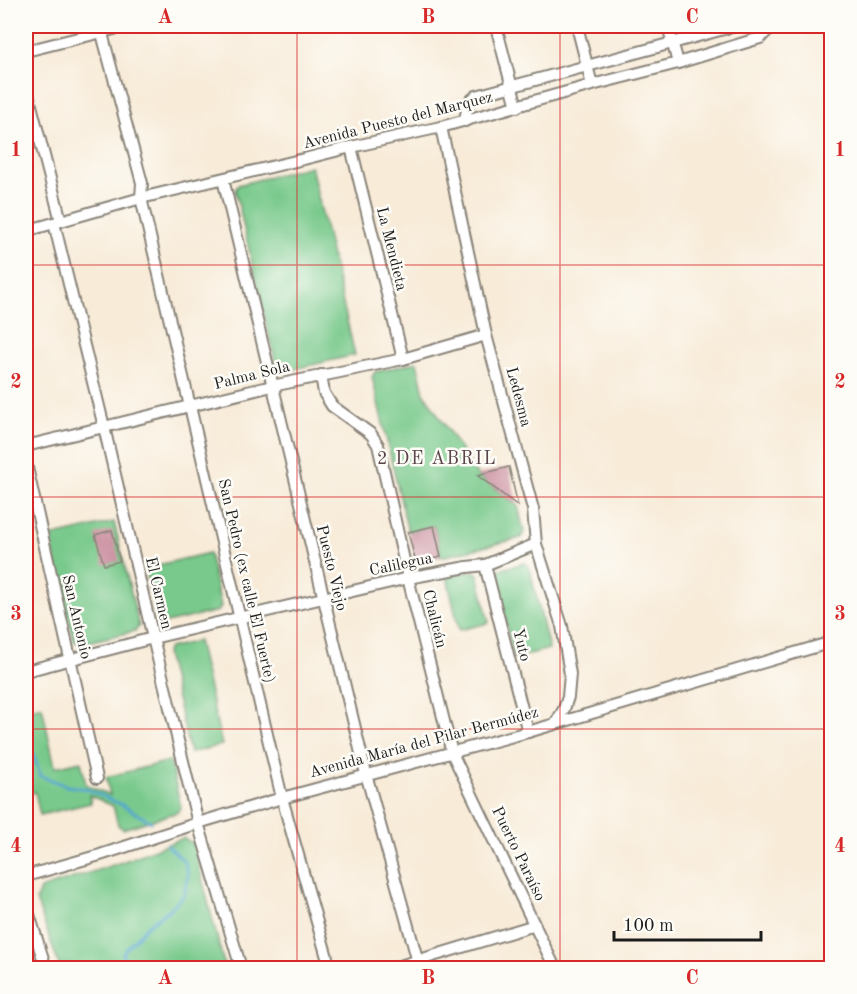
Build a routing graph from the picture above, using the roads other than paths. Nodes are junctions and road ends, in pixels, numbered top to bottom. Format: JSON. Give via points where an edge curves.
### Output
{"nodes":[{"id":1,"x":126,"y":26,"type":"edge"},
{"id":2,"x":496,"y":26,"type":"edge"},
{"id":3,"x":577,"y":26,"type":"edge"},
{"id":4,"x":668,"y":26,"type":"edge"},
{"id":5,"x":735,"y":26,"type":"edge"},
{"id":6,"x":757,"y":26,"type":"edge"},
{"id":7,"x":771,"y":26,"type":"edge"},
{"id":8,"x":101,"y":29,"type":"edge"},
{"id":9,"x":760,"y":38,"type":"junction"},
{"id":10,"x":672,"y":43,"type":"junction"},
{"id":11,"x":26,"y":51,"type":"edge"},
{"id":12,"x":678,"y":63,"type":"junction"},
{"id":13,"x":588,"y":66,"type":"junction"},
{"id":14,"x":592,"y":85,"type":"junction"},
{"id":15,"x":26,"y":86,"type":"edge"},
{"id":16,"x":512,"y":87,"type":"junction"},
{"id":17,"x":517,"y":107,"type":"junction"},
{"id":18,"x":465,"y":121,"type":"junction"},
{"id":19,"x":441,"y":128,"type":"junction"},
{"id":20,"x":351,"y":147,"type":"junction"},
{"id":21,"x":223,"y":179,"type":"junction"},
{"id":22,"x":141,"y":198,"type":"junction"},
{"id":23,"x":58,"y":222,"type":"junction"},
{"id":24,"x":26,"y":231,"type":"edge"},
{"id":25,"x":486,"y":335,"type":"junction"},
{"id":26,"x":403,"y":358,"type":"junction"},
{"id":27,"x":321,"y":375,"type":"junction"},
{"id":28,"x":272,"y":386,"type":"junction"},
{"id":29,"x":190,"y":406,"type":"junction"},
{"id":30,"x":104,"y":427,"type":"junction"},
{"id":31,"x":26,"y":446,"type":"edge"},
{"id":32,"x":26,"y":462,"type":"edge"},
{"id":33,"x":536,"y":544,"type":"junction"},
{"id":34,"x":485,"y":565,"type":"junction"},
{"id":35,"x":408,"y":578,"type":"junction"},
{"id":36,"x":323,"y":598,"type":"junction"},
{"id":37,"x":239,"y":618,"type":"junction"},
{"id":38,"x":153,"y":638,"type":"junction"},
{"id":39,"x":831,"y":642,"type":"edge"},
{"id":40,"x":70,"y":660,"type":"junction"},
{"id":41,"x":26,"y":671,"type":"edge"},
{"id":42,"x":556,"y":723,"type":"junction"},
{"id":43,"x":528,"y":732,"type":"junction"},
{"id":44,"x":452,"y":753,"type":"junction"},
{"id":45,"x":366,"y":774,"type":"junction"},
{"id":46,"x":97,"y":778,"type":"dead end"},
{"id":47,"x":282,"y":798,"type":"junction"},
{"id":48,"x":198,"y":823,"type":"junction"},
{"id":49,"x":26,"y":876,"type":"edge"},
{"id":50,"x":26,"y":905,"type":"edge"},
{"id":51,"x":535,"y":925,"type":"junction"},
{"id":52,"x":418,"y":962,"type":"junction"},
{"id":53,"x":46,"y":969,"type":"edge"},
{"id":54,"x":241,"y":969,"type":"edge"},
{"id":55,"x":330,"y":969,"type":"edge"},
{"id":56,"x":393,"y":969,"type":"edge"},
{"id":57,"x":555,"y":969,"type":"edge"}],
"edges":[{"from":1,"to":8,"type":"street"},
{"from":2,"to":16,"type":"street"},
{"from":3,"to":13,"type":"street"},
{"from":4,"to":10,"type":"street"},
{"from":5,"to":10,"type":"street"},
{"from":6,"to":9,"type":"street"},
{"from":7,"to":9,"type":"street"},
{"from":8,"to":11,"type":"street"},
{"from":8,"to":22,"type":"street","name":"San Pedro (ex calle El Fuerte)","via":[[142,183]]},
{"from":9,"to":12,"type":"street","name":"Avenida Puesto del Marquez"},
{"from":10,"to":12,"type":"street"},
{"from":10,"to":13,"type":"street"},
{"from":12,"to":14,"type":"street","name":"Avenida Puesto del Marquez"},
{"from":13,"to":14,"type":"street"},
{"from":13,"to":16,"type":"street"},
{"from":14,"to":17,"type":"street","name":"Avenida Puesto del Marquez"},
{"from":15,"to":23,"type":"street","name":"El Carmen"},
{"from":16,"to":17,"type":"street"},
{"from":16,"to":18,"type":"street","via":[[476,96],[468,103]]},
{"from":17,"to":18,"type":"street","name":"Avenida Puesto del Marquez"},
{"from":18,"to":19,"type":"street","name":"Avenida Puesto del Marquez"},
{"from":19,"to":20,"type":"street","name":"Avenida Puesto del Marquez"},
{"from":19,"to":25,"type":"street","name":"Ledesma"},
{"from":20,"to":21,"type":"street","name":"Avenida Puesto del Marquez"},
{"from":20,"to":26,"type":"street","name":"La Mendieta"},
{"from":21,"to":22,"type":"street","name":"Avenida Puesto del Marquez"},
{"from":21,"to":28,"type":"street","name":"Puesto Viejo"},
{"from":22,"to":23,"type":"street","name":"Avenida Puesto del Marquez"},
{"from":22,"to":29,"type":"street","name":"San Pedro (ex calle El Fuerte)"},
{"from":23,"to":24,"type":"street","name":"Avenida Puesto del Marquez"},
{"from":23,"to":30,"type":"street","name":"El Carmen"},
{"from":25,"to":26,"type":"street","name":"Palma Sola"},
{"from":25,"to":33,"type":"street","name":"Ledesma","via":[[533,509]]},
{"from":26,"to":27,"type":"street","name":"Palma Sola"},
{"from":27,"to":28,"type":"street","name":"Palma Sola"},
{"from":27,"to":35,"type":"street","name":"Chalicán","via":[[324,393],[332,406],[371,434],[378,445]]},
{"from":28,"to":29,"type":"street","name":"Palma Sola"},
{"from":28,"to":36,"type":"street","name":"Puesto Viejo"},
{"from":29,"to":30,"type":"street","name":"Palma Sola"},
{"from":29,"to":37,"type":"street","name":"San Pedro (ex calle El Fuerte)"},
{"from":30,"to":31,"type":"street","name":"Palma Sola"},
{"from":30,"to":38,"type":"street","name":"El Carmen"},
{"from":32,"to":40,"type":"street","name":"San Antonio"},
{"from":33,"to":34,"type":"street","name":"Calilegua"},
{"from":33,"to":42,"type":"street","name":"Ledesma","via":[[562,626],[570,674],[568,697]]},
{"from":34,"to":35,"type":"street","name":"Calilegua"},
{"from":34,"to":43,"type":"street","name":"Yuto"},
{"from":35,"to":36,"type":"street","name":"Calilegua"},
{"from":35,"to":44,"type":"street","name":"Chalicán"},
{"from":36,"to":37,"type":"street","name":"Calilegua"},
{"from":36,"to":45,"type":"street","name":"Puesto Viejo"},
{"from":37,"to":38,"type":"street","name":"Calilegua"},
{"from":37,"to":47,"type":"street","name":"San Pedro (ex calle El Fuerte)"},
{"from":38,"to":40,"type":"street","name":"Calilegua"},
{"from":38,"to":48,"type":"street","name":"El Carmen"},
{"from":39,"to":42,"type":"street","name":"Avenida María del Pilar Bermúdez"},
{"from":40,"to":41,"type":"street","name":"Calilegua"},
{"from":40,"to":46,"type":"street","name":"San Antonio"},
{"from":42,"to":43,"type":"street","name":"Avenida María del Pilar Bermúdez"},
{"from":43,"to":44,"type":"street","name":"Avenida María del Pilar Bermúdez"},
{"from":44,"to":45,"type":"street","name":"Avenida María del Pilar Bermúdez"},
{"from":44,"to":51,"type":"street","name":"Puerto Paraíso"},
{"from":45,"to":47,"type":"street","name":"Avenida María del Pilar Bermúdez"},
{"from":45,"to":52,"type":"street","name":"Puesto Viejo"},
{"from":47,"to":48,"type":"street","name":"Avenida María del Pilar Bermúdez"},
{"from":47,"to":55,"type":"street","name":"San Pedro (ex calle El Fuerte)"},
{"from":48,"to":49,"type":"street","name":"Avenida María del Pilar Bermúdez"},
{"from":48,"to":54,"type":"street","name":"El Carmen"},
{"from":50,"to":53,"type":"street"},
{"from":51,"to":52,"type":"street"},
{"from":51,"to":57,"type":"street","name":"Puerto Paraíso"},
{"from":52,"to":56,"type":"street"}]}
